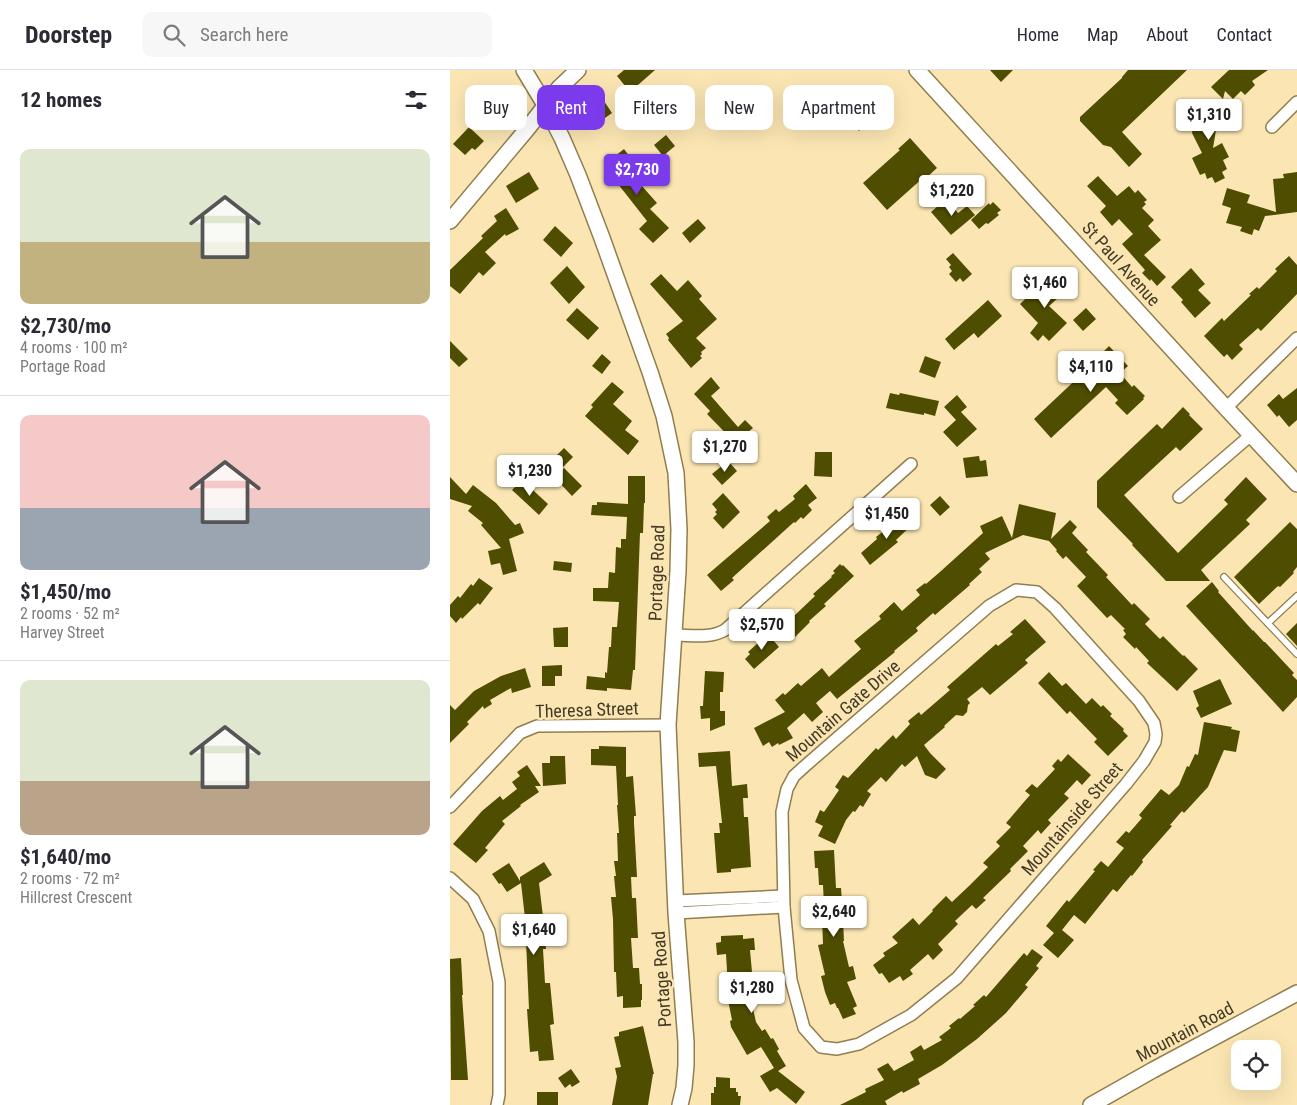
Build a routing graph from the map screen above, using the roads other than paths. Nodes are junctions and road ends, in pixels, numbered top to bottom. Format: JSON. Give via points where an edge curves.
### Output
{"nodes":[{"id":1,"x":524,"y":70,"type":"edge"},
{"id":2,"x":578,"y":70,"type":"edge"},
{"id":3,"x":917,"y":70,"type":"edge"},
{"id":4,"x":562,"y":85,"type":"edge"},
{"id":5,"x":537,"y":92,"type":"edge"},
{"id":6,"x":1297,"y":102,"type":"edge"},
{"id":7,"x":537,"y":116,"type":"edge"},
{"id":8,"x":1272,"y":127,"type":"dead end"},
{"id":9,"x":558,"y":130,"type":"edge"},
{"id":10,"x":450,"y":222,"type":"edge"},
{"id":11,"x":1297,"y":338,"type":"edge"},
{"id":12,"x":1226,"y":408,"type":"junction"},
{"id":13,"x":1251,"y":435,"type":"junction"},
{"id":14,"x":911,"y":464,"type":"dead end"},
{"id":15,"x":1297,"y":484,"type":"edge"},
{"id":16,"x":1179,"y":497,"type":"dead end"},
{"id":17,"x":1224,"y":577,"type":"dead end"},
{"id":18,"x":1297,"y":596,"type":"edge"},
{"id":19,"x":1268,"y":623,"type":"junction"},
{"id":20,"x":674,"y":635,"type":"junction"},
{"id":21,"x":1297,"y":654,"type":"edge"},
{"id":22,"x":1104,"y":662,"type":"joint"},
{"id":23,"x":668,"y":724,"type":"junction"},
{"id":24,"x":450,"y":807,"type":"edge"},
{"id":25,"x":450,"y":878,"type":"edge"},
{"id":26,"x":784,"y":901,"type":"junction"},
{"id":27,"x":676,"y":907,"type":"junction"},
{"id":28,"x":946,"y":987,"type":"joint"},
{"id":29,"x":1297,"y":993,"type":"edge"},
{"id":30,"x":497,"y":1105,"type":"edge"},
{"id":31,"x":680,"y":1105,"type":"edge"},
{"id":32,"x":1091,"y":1105,"type":"edge"}],
"edges":[{"from":1,"to":5,"type":"street","name":"Portage Road"},
{"from":2,"to":4,"type":"street"},
{"from":3,"to":12,"type":"street","name":"St Paul Avenue"},
{"from":6,"to":8,"type":"street"},
{"from":7,"to":10,"type":"street"},
{"from":9,"to":20,"type":"street","name":"Portage Road","via":[[602,238],[664,416],[676,473],[679,529]]},
{"from":11,"to":12,"type":"street"},
{"from":12,"to":13,"type":"street","name":"St Paul Avenue"},
{"from":13,"to":15,"type":"street","name":"St Paul Avenue"},
{"from":13,"to":16,"type":"street"},
{"from":14,"to":20,"type":"street","via":[[725,630],[712,636]]},
{"from":17,"to":19,"type":"lane"},
{"from":18,"to":19,"type":"lane"},
{"from":19,"to":21,"type":"lane"},
{"from":20,"to":23,"type":"street","name":"Portage Road"},
{"from":22,"to":26,"type":"street","name":"Mountain Gate Drive","via":[[1037,592],[1016,590],[989,606],[794,776],[787,788],[782,812]]},
{"from":22,"to":28,"type":"street","name":"Mountainside Street","via":[[1154,723],[1155,742],[1126,784]]},
{"from":23,"to":24,"type":"street","name":"Theresa Street","via":[[537,726],[520,733]]},
{"from":23,"to":27,"type":"street","name":"Portage Road"},
{"from":25,"to":30,"type":"street","via":[[473,899],[489,931],[499,982]]},
{"from":26,"to":27,"type":"street"},
{"from":26,"to":28,"type":"street","name":"Mountain Gate Drive","via":[[791,980],[804,1028],[821,1047],[837,1049],[859,1044],[911,1015]]},
{"from":27,"to":31,"type":"street","name":"Portage Road","via":[[686,1042],[685,1080]]},
{"from":29,"to":32,"type":"street","name":"Mountain Road"}]}
